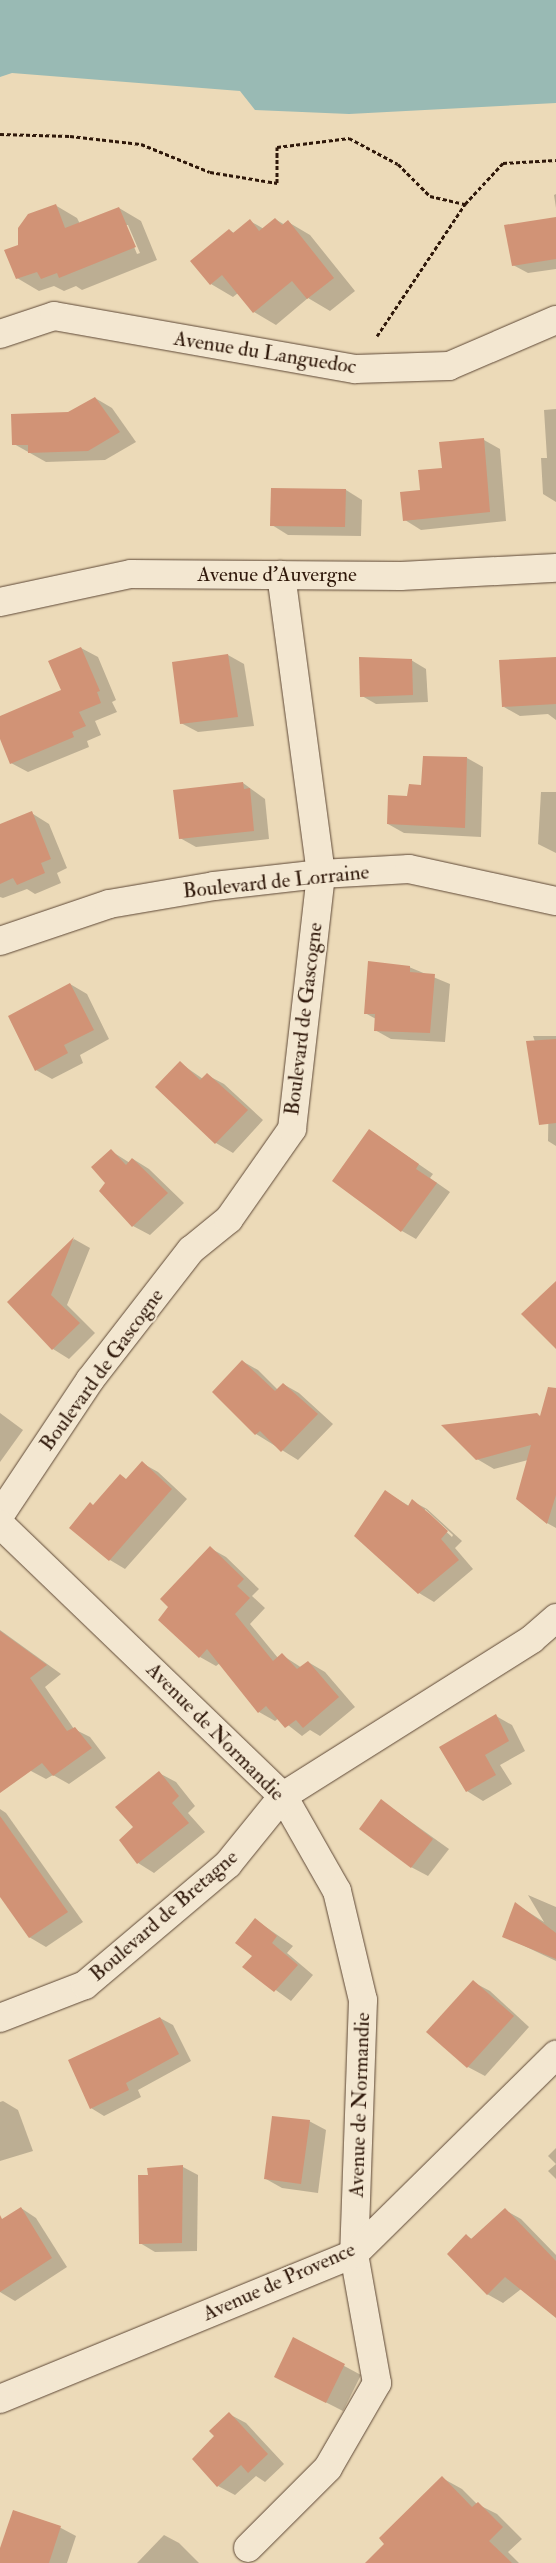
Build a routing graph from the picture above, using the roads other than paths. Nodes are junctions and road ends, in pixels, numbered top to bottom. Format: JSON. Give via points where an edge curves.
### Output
{"nodes":[{"id":1,"x":556,"y":320,"type":"edge"},
{"id":2,"x":0,"y":334,"type":"edge"},
{"id":3,"x":556,"y":568,"type":"edge"},
{"id":4,"x":281,"y":575,"type":"junction"},
{"id":5,"x":0,"y":602,"type":"edge"},
{"id":6,"x":321,"y":874,"type":"junction"},
{"id":7,"x":556,"y":901,"type":"edge"},
{"id":8,"x":0,"y":941,"type":"edge"},
{"id":9,"x":0,"y":1515,"type":"edge"},
{"id":10,"x":0,"y":1524,"type":"edge"},
{"id":11,"x":556,"y":1618,"type":"edge"},
{"id":12,"x":283,"y":1796,"type":"junction"},
{"id":13,"x":0,"y":2018,"type":"edge"},
{"id":14,"x":556,"y":2055,"type":"edge"},
{"id":15,"x":354,"y":2254,"type":"junction"},
{"id":16,"x":0,"y":2399,"type":"edge"},
{"id":17,"x":248,"y":2548,"type":"dead end"}],
"edges":[{"from":1,"to":2,"type":"street","name":"Avenue du Languedoc","via":[[449,366],[355,369],[248,353],[54,316]]},
{"from":3,"to":4,"type":"street","name":"Avenue d'Auvergne","via":[[401,576]]},
{"from":4,"to":5,"type":"street","name":"Avenue d'Auvergne","via":[[131,574]]},
{"from":4,"to":6,"type":"street","name":"Boulevard de Gascogne"},
{"from":6,"to":7,"type":"street","name":"Boulevard de Lorraine","via":[[409,869]]},
{"from":6,"to":8,"type":"street","name":"Boulevard de Lorraine","via":[[214,886],[109,904]]},
{"from":6,"to":9,"type":"street","name":"Boulevard de Gascogne","via":[[292,1129],[228,1220],[191,1250],[90,1380]]},
{"from":10,"to":12,"type":"street","name":"Avenue de Normandie"},
{"from":11,"to":12,"type":"street","name":"Boulevard de Bretagne","via":[[532,1639]]},
{"from":12,"to":13,"type":"street","name":"Boulevard de Bretagne","via":[[228,1864],[85,1985]]},
{"from":12,"to":15,"type":"street","name":"Avenue de Normandie","via":[[337,1891],[363,2000]]},
{"from":14,"to":15,"type":"street","name":"Avenue de Provence"},
{"from":15,"to":16,"type":"street","name":"Avenue de Provence"},
{"from":15,"to":17,"type":"street","name":"Avenue de Normandie","via":[[377,2383],[328,2468]]}]}
